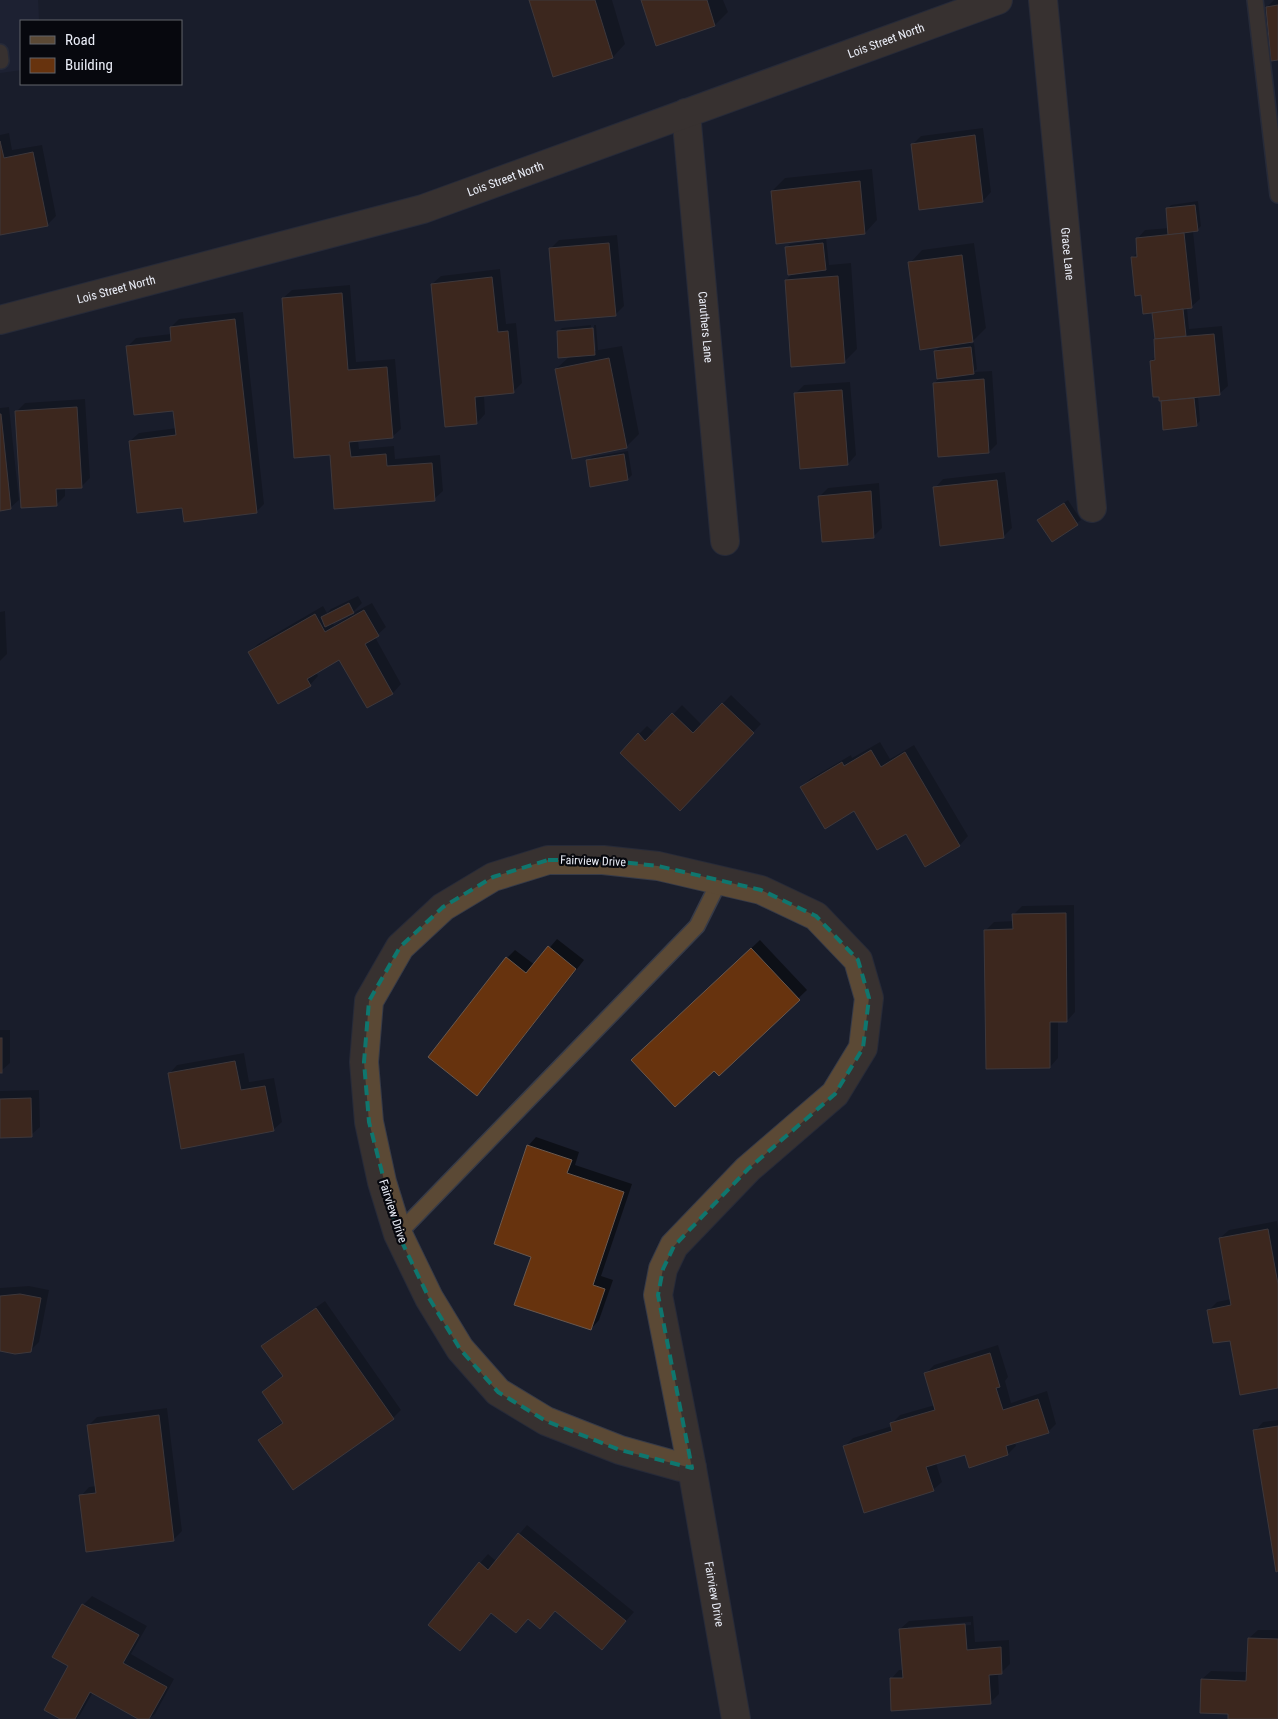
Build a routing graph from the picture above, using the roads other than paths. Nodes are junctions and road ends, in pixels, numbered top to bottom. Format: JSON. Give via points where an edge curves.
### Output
{"nodes":[{"id":1,"x":998,"y":0,"type":"edge"},
{"id":2,"x":1043,"y":0,"type":"edge"},
{"id":3,"x":1256,"y":0,"type":"edge"},
{"id":4,"x":0,"y":52,"type":"edge"},
{"id":5,"x":0,"y":61,"type":"edge"},
{"id":6,"x":686,"y":113,"type":"junction"},
{"id":7,"x":1278,"y":195,"type":"edge"},
{"id":8,"x":0,"y":320,"type":"edge"},
{"id":9,"x":1092,"y":508,"type":"dead end"},
{"id":10,"x":725,"y":541,"type":"dead end"},
{"id":11,"x":720,"y":880,"type":"junction"},
{"id":12,"x":398,"y":1234,"type":"junction"},
{"id":13,"x":692,"y":1468,"type":"junction"},
{"id":14,"x":736,"y":1719,"type":"edge"}],
"edges":[{"from":1,"to":6,"type":"street","name":"Lois Street North"},
{"from":2,"to":9,"type":"street","name":"Grace Lane"},
{"from":3,"to":7,"type":"lane"},
{"from":4,"to":5,"type":"lane"},
{"from":6,"to":8,"type":"street","name":"Lois Street North","via":[[423,209]]},
{"from":6,"to":10,"type":"street","name":"Caruthers Lane"},
{"from":11,"to":12,"type":"lane","via":[[697,926]]},
{"from":11,"to":12,"type":"street","name":"Fairview Drive","via":[[658,866],[603,860],[548,860],[493,877],[443,907],[400,947],[369,1001],[364,1062],[370,1122],[382,1182]]},
{"from":11,"to":13,"type":"street","name":"Fairview Drive","via":[[761,890],[816,916],[858,960],[869,998],[863,1048],[836,1094],[748,1168],[674,1246],[663,1269],[658,1295]]},
{"from":12,"to":13,"type":"street","name":"Fairview Drive","via":[[429,1298],[460,1349],[498,1392],[546,1421],[601,1443]]},
{"from":13,"to":14,"type":"street","name":"Fairview Drive"}]}
